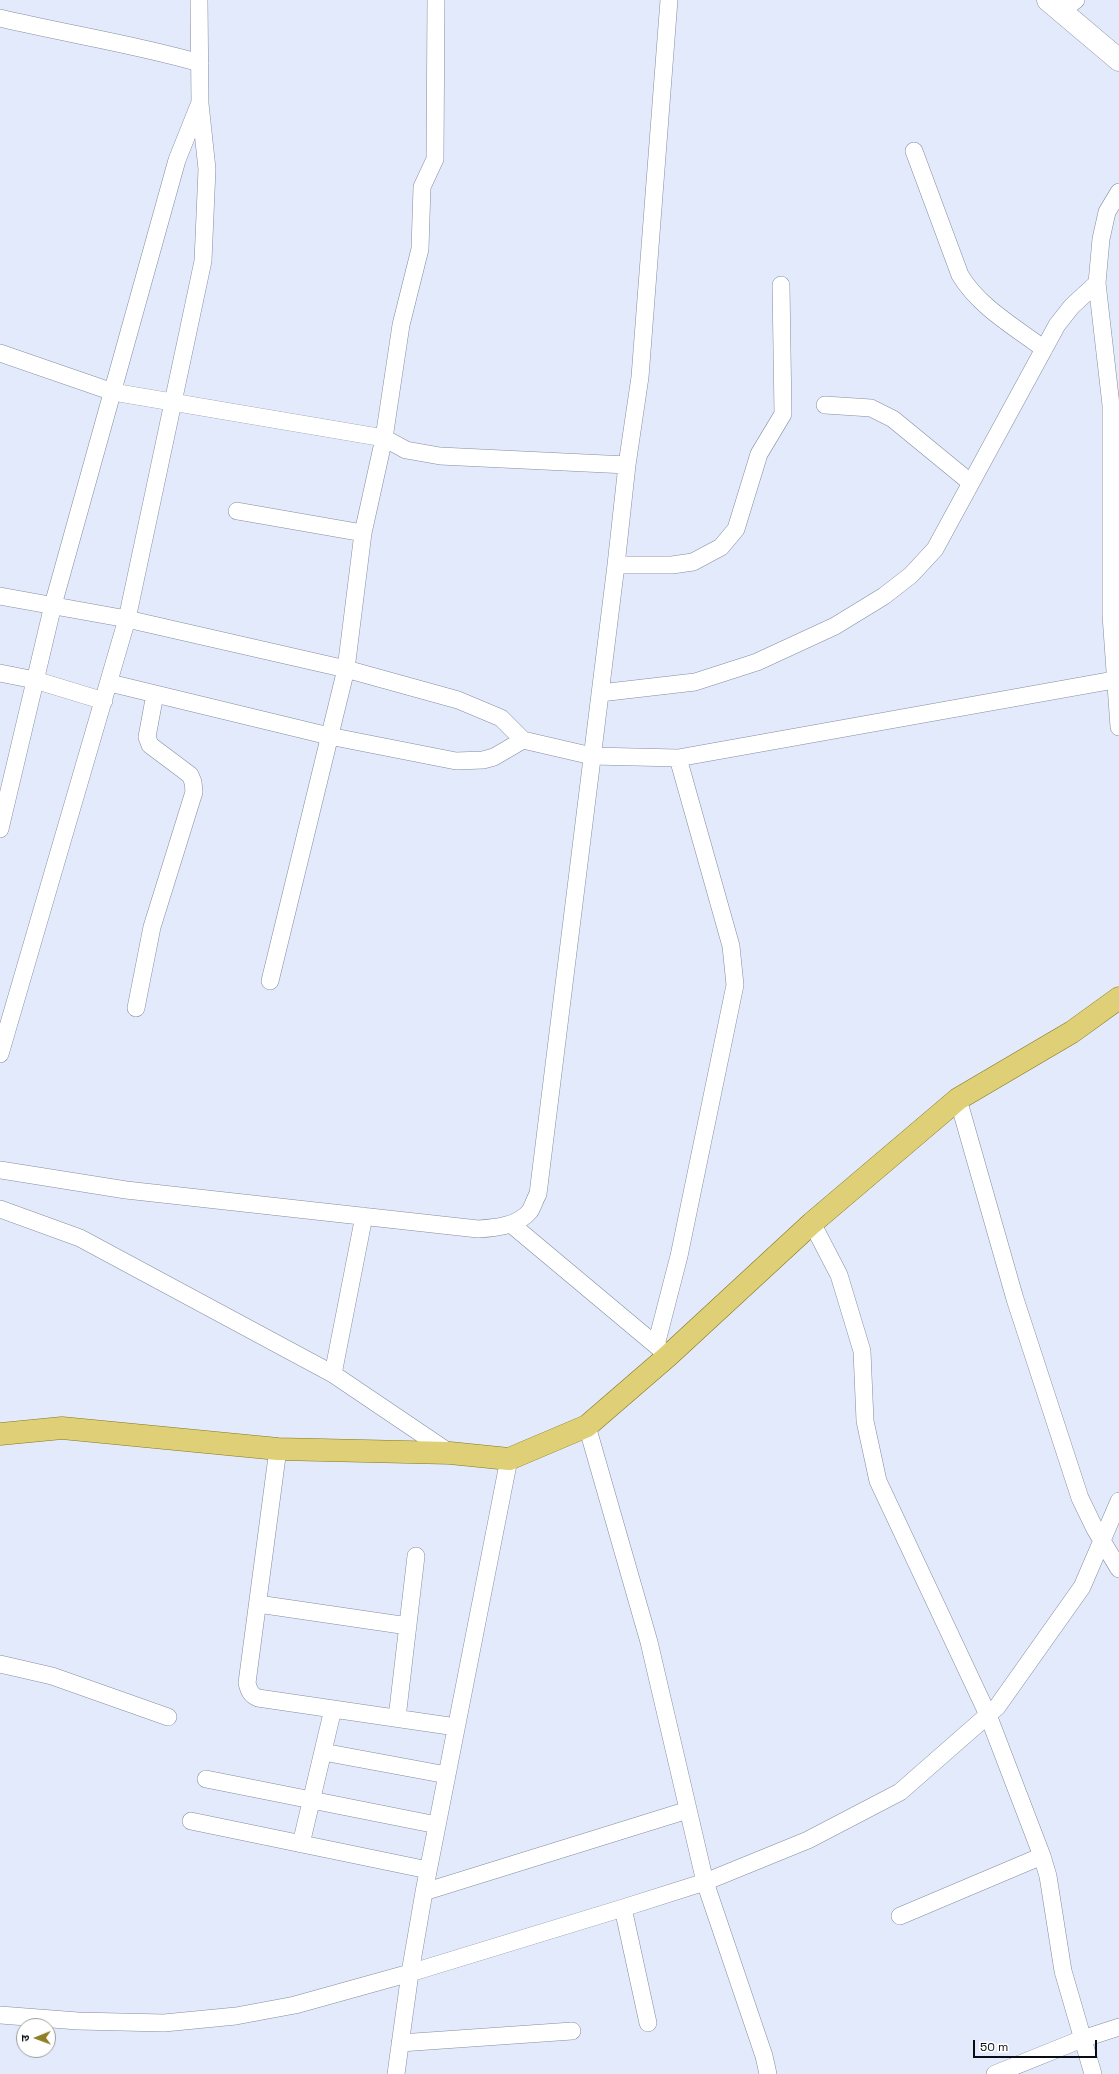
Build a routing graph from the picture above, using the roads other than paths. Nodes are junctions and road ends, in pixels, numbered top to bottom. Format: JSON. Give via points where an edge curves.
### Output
{"nodes":[{"id":1,"x":199,"y":0,"type":"edge"},
{"id":2,"x":436,"y":0,"type":"edge"},
{"id":3,"x":669,"y":0,"type":"edge"},
{"id":4,"x":1062,"y":4,"type":"edge"},
{"id":5,"x":0,"y":18,"type":"edge"},
{"id":6,"x":1119,"y":60,"type":"edge"},
{"id":7,"x":200,"y":63,"type":"junction"},
{"id":8,"x":200,"y":104,"type":"junction"},
{"id":9,"x":914,"y":151,"type":"dead end"},
{"id":10,"x":1119,"y":192,"type":"edge"},
{"id":11,"x":1097,"y":283,"type":"junction"},
{"id":12,"x":781,"y":285,"type":"dead end"},
{"id":13,"x":1044,"y":349,"type":"junction"},
{"id":14,"x":0,"y":353,"type":"edge"},
{"id":15,"x":113,"y":392,"type":"junction"},
{"id":16,"x":173,"y":403,"type":"junction"},
{"id":17,"x":825,"y":405,"type":"dead end"},
{"id":18,"x":384,"y":438,"type":"junction"},
{"id":19,"x":627,"y":465,"type":"junction"},
{"id":20,"x":971,"y":483,"type":"junction"},
{"id":21,"x":237,"y":511,"type":"dead end"},
{"id":22,"x":363,"y":533,"type":"junction"},
{"id":23,"x":616,"y":565,"type":"junction"},
{"id":24,"x":0,"y":596,"type":"edge"},
{"id":25,"x":53,"y":606,"type":"junction"},
{"id":26,"x":128,"y":619,"type":"junction"},
{"id":27,"x":346,"y":669,"type":"junction"},
{"id":28,"x":0,"y":673,"type":"edge"},
{"id":29,"x":1117,"y":679,"type":"edge"},
{"id":30,"x":35,"y":680,"type":"junction"},
{"id":31,"x":110,"y":683,"type":"junction"},
{"id":32,"x":600,"y":693,"type":"junction"},
{"id":33,"x":156,"y":694,"type":"junction"},
{"id":34,"x":104,"y":701,"type":"junction"},
{"id":35,"x":1119,"y":727,"type":"edge"},
{"id":36,"x":329,"y":736,"type":"junction"},
{"id":37,"x":523,"y":740,"type":"junction"},
{"id":38,"x":592,"y":756,"type":"junction"},
{"id":39,"x":678,"y":758,"type":"junction"},
{"id":40,"x":0,"y":829,"type":"edge"},
{"id":41,"x":270,"y":981,"type":"dead end"},
{"id":42,"x":1119,"y":998,"type":"edge"},
{"id":43,"x":136,"y":1008,"type":"dead end"},
{"id":44,"x":0,"y":1054,"type":"edge"},
{"id":45,"x":958,"y":1099,"type":"junction"},
{"id":46,"x":0,"y":1170,"type":"edge"},
{"id":47,"x":0,"y":1209,"type":"edge"},
{"id":48,"x":364,"y":1216,"type":"junction"},
{"id":49,"x":812,"y":1223,"type":"junction"},
{"id":50,"x":511,"y":1224,"type":"junction"},
{"id":51,"x":662,"y":1351,"type":"junction"},
{"id":52,"x":333,"y":1374,"type":"junction"},
{"id":53,"x":587,"y":1426,"type":"junction"},
{"id":54,"x":0,"y":1434,"type":"edge"},
{"id":55,"x":278,"y":1449,"type":"junction"},
{"id":56,"x":450,"y":1453,"type":"junction"},
{"id":57,"x":509,"y":1459,"type":"junction"},
{"id":58,"x":1119,"y":1501,"type":"edge"},
{"id":59,"x":1102,"y":1538,"type":"junction"},
{"id":60,"x":416,"y":1556,"type":"dead end"},
{"id":61,"x":1119,"y":1568,"type":"edge"},
{"id":62,"x":258,"y":1604,"type":"junction"},
{"id":63,"x":408,"y":1626,"type":"junction"},
{"id":64,"x":0,"y":1664,"type":"edge"},
{"id":65,"x":333,"y":1709,"type":"junction"},
{"id":66,"x":988,"y":1715,"type":"junction"},
{"id":67,"x":168,"y":1717,"type":"dead end"},
{"id":68,"x":397,"y":1718,"type":"junction"},
{"id":69,"x":456,"y":1727,"type":"junction"},
{"id":70,"x":323,"y":1752,"type":"junction"},
{"id":71,"x":447,"y":1776,"type":"junction"},
{"id":72,"x":206,"y":1779,"type":"dead end"},
{"id":73,"x":312,"y":1800,"type":"junction"},
{"id":74,"x":688,"y":1810,"type":"junction"},
{"id":75,"x":191,"y":1821,"type":"dead end"},
{"id":76,"x":437,"y":1825,"type":"junction"},
{"id":77,"x":301,"y":1844,"type":"junction"},
{"id":78,"x":1042,"y":1856,"type":"junction"},
{"id":79,"x":428,"y":1870,"type":"junction"},
{"id":80,"x":705,"y":1882,"type":"junction"},
{"id":81,"x":424,"y":1892,"type":"junction"},
{"id":82,"x":623,"y":1908,"type":"junction"},
{"id":83,"x":900,"y":1916,"type":"dead end"},
{"id":84,"x":410,"y":1973,"type":"junction"},
{"id":85,"x":0,"y":2015,"type":"edge"},
{"id":86,"x":648,"y":2023,"type":"dead end"},
{"id":87,"x":1119,"y":2027,"type":"edge"},
{"id":88,"x":572,"y":2031,"type":"dead end"},
{"id":89,"x":1082,"y":2039,"type":"junction"},
{"id":90,"x":400,"y":2043,"type":"junction"},
{"id":91,"x":396,"y":2074,"type":"edge"},
{"id":92,"x":768,"y":2074,"type":"edge"},
{"id":93,"x":995,"y":2074,"type":"edge"},
{"id":94,"x":1093,"y":2074,"type":"edge"}],
"edges":[{"from":1,"to":7,"type":"street"},
{"from":2,"to":18,"type":"street","via":[[435,159],[422,187],[420,249],[401,325]]},
{"from":3,"to":19,"type":"street","via":[[640,376]]},
{"from":4,"to":6,"type":"street"},
{"from":5,"to":7,"type":"street","via":[[100,38]]},
{"from":7,"to":8,"type":"street"},
{"from":8,"to":15,"type":"street","via":[[177,160]]},
{"from":8,"to":16,"type":"street","via":[[207,169],[203,261]]},
{"from":9,"to":13,"type":"street","via":[[966,286],[976,297]]},
{"from":10,"to":11,"type":"street","via":[[1107,212],[1101,239]]},
{"from":11,"to":13,"type":"street","via":[[1064,315]]},
{"from":11,"to":29,"type":"street","via":[[1111,405],[1111,615]]},
{"from":12,"to":23,"type":"street","via":[[783,414],[759,454],[736,529],[721,547],[693,562],[672,565]]},
{"from":13,"to":20,"type":"street"},
{"from":14,"to":15,"type":"street"},
{"from":15,"to":16,"type":"street"},
{"from":15,"to":25,"type":"street"},
{"from":16,"to":18,"type":"street"},
{"from":16,"to":26,"type":"street"},
{"from":17,"to":20,"type":"street","via":[[871,408],[893,419]]},
{"from":18,"to":19,"type":"street","via":[[406,450],[440,456]]},
{"from":18,"to":22,"type":"street"},
{"from":19,"to":23,"type":"street"},
{"from":20,"to":32,"type":"street","via":[[934,549],[911,575],[884,596],[835,626],[757,662],[696,682]]},
{"from":21,"to":22,"type":"street"},
{"from":22,"to":27,"type":"street"},
{"from":23,"to":32,"type":"street"},
{"from":24,"to":25,"type":"street"},
{"from":25,"to":26,"type":"street"},
{"from":25,"to":30,"type":"street"},
{"from":26,"to":27,"type":"street"},
{"from":26,"to":31,"type":"street"},
{"from":27,"to":36,"type":"street"},
{"from":27,"to":37,"type":"street","via":[[458,700],[501,718]]},
{"from":28,"to":30,"type":"street"},
{"from":29,"to":35,"type":"street"},
{"from":29,"to":39,"type":"street"},
{"from":30,"to":34,"type":"street"},
{"from":30,"to":40,"type":"street"},
{"from":31,"to":33,"type":"street"},
{"from":31,"to":34,"type":"street"},
{"from":32,"to":38,"type":"street"},
{"from":33,"to":36,"type":"street"},
{"from":33,"to":43,"type":"street","via":[[147,737],[150,746],[190,775],[194,792],[152,927]]},
{"from":34,"to":44,"type":"street"},
{"from":36,"to":37,"type":"street","via":[[456,761],[494,757]]},
{"from":36,"to":41,"type":"street","via":[[302,858]]},
{"from":37,"to":38,"type":"street"},
{"from":38,"to":39,"type":"street"},
{"from":38,"to":50,"type":"street","via":[[538,1194],[530,1211]]},
{"from":39,"to":51,"type":"street","via":[[731,946],[735,985]]},
{"from":42,"to":45,"type":"main road","via":[[1072,1032]]},
{"from":45,"to":49,"type":"main road"},
{"from":45,"to":59,"type":"street","via":[[1015,1300],[1078,1491],[1095,1529]]},
{"from":46,"to":48,"type":"street","via":[[126,1190]]},
{"from":47,"to":52,"type":"street","via":[[80,1238]]},
{"from":48,"to":50,"type":"street","via":[[478,1229]]},
{"from":48,"to":52,"type":"street"},
{"from":49,"to":51,"type":"main road"},
{"from":49,"to":66,"type":"street","via":[[839,1275],[860,1343],[865,1421],[878,1481]]},
{"from":50,"to":51,"type":"street"},
{"from":51,"to":53,"type":"main road"},
{"from":52,"to":56,"type":"street"},
{"from":53,"to":57,"type":"main road"},
{"from":53,"to":74,"type":"street","via":[[649,1642]]},
{"from":54,"to":55,"type":"main road","via":[[62,1428]]},
{"from":55,"to":56,"type":"main road"},
{"from":55,"to":62,"type":"street"},
{"from":56,"to":57,"type":"main road"},
{"from":57,"to":69,"type":"street"},
{"from":58,"to":59,"type":"street"},
{"from":59,"to":61,"type":"street"},
{"from":59,"to":66,"type":"street","via":[[1082,1587]]},
{"from":60,"to":63,"type":"street"},
{"from":62,"to":63,"type":"street"},
{"from":62,"to":65,"type":"street","via":[[247,1683],[253,1696]]},
{"from":63,"to":68,"type":"street"},
{"from":64,"to":67,"type":"street","via":[[52,1676]]},
{"from":65,"to":68,"type":"street"},
{"from":65,"to":70,"type":"street"},
{"from":66,"to":78,"type":"street"},
{"from":66,"to":80,"type":"street","via":[[900,1792],[808,1840]]},
{"from":68,"to":69,"type":"street"},
{"from":69,"to":71,"type":"street"},
{"from":70,"to":71,"type":"street"},
{"from":70,"to":73,"type":"street"},
{"from":71,"to":76,"type":"street"},
{"from":72,"to":73,"type":"street"},
{"from":73,"to":76,"type":"street"},
{"from":73,"to":77,"type":"street"},
{"from":74,"to":80,"type":"street"},
{"from":74,"to":81,"type":"street"},
{"from":75,"to":77,"type":"street"},
{"from":76,"to":79,"type":"street"},
{"from":77,"to":79,"type":"street"},
{"from":78,"to":83,"type":"street"},
{"from":78,"to":89,"type":"street","via":[[1048,1876],[1063,1971]]},
{"from":79,"to":81,"type":"street"},
{"from":80,"to":82,"type":"street"},
{"from":80,"to":92,"type":"street","via":[[762,2049]]},
{"from":81,"to":84,"type":"street"},
{"from":82,"to":84,"type":"street"},
{"from":82,"to":86,"type":"street"},
{"from":84,"to":85,"type":"street","via":[[295,2005],[236,2016],[171,2022],[78,2021]]},
{"from":84,"to":90,"type":"street"},
{"from":87,"to":89,"type":"street"},
{"from":88,"to":90,"type":"street"},
{"from":89,"to":93,"type":"street"},
{"from":89,"to":94,"type":"street"},
{"from":90,"to":91,"type":"street"}]}
